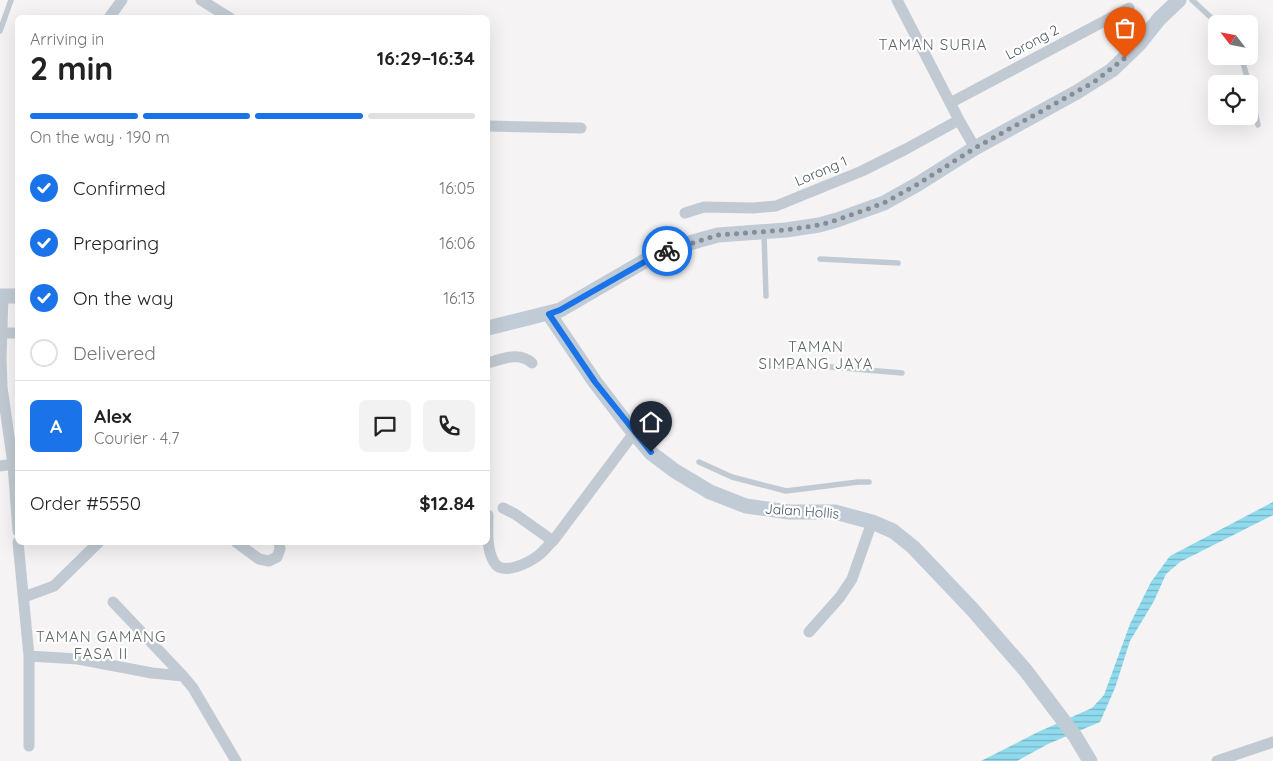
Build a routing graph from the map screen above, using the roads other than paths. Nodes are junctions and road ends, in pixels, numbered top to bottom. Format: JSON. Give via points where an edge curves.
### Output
{"nodes":[{"id":1,"x":11,"y":0,"type":"edge"},
{"id":2,"x":122,"y":0,"type":"edge"},
{"id":3,"x":201,"y":0,"type":"edge"},
{"id":4,"x":1179,"y":0,"type":"edge"},
{"id":5,"x":1192,"y":0,"type":"edge"},
{"id":6,"x":900,"y":1,"type":"edge"},
{"id":7,"x":1129,"y":8,"type":"dead end"},
{"id":8,"x":111,"y":15,"type":"edge"},
{"id":9,"x":225,"y":15,"type":"edge"},
{"id":10,"x":1208,"y":15,"type":"edge"},
{"id":11,"x":0,"y":31,"type":"edge"},
{"id":12,"x":950,"y":103,"type":"junction"},
{"id":13,"x":959,"y":120,"type":"junction"},
{"id":14,"x":490,"y":126,"type":"edge"},
{"id":15,"x":581,"y":128,"type":"dead end"},
{"id":16,"x":975,"y":148,"type":"junction"},
{"id":17,"x":685,"y":213,"type":"dead end"},
{"id":18,"x":764,"y":232,"type":"junction"},
{"id":19,"x":820,"y":259,"type":"dead end"},
{"id":20,"x":898,"y":263,"type":"dead end"},
{"id":21,"x":7,"y":296,"type":"edge"},
{"id":22,"x":766,"y":296,"type":"dead end"},
{"id":23,"x":549,"y":314,"type":"junction"},
{"id":24,"x":490,"y":328,"type":"edge"},
{"id":25,"x":1,"y":333,"type":"junction"},
{"id":26,"x":15,"y":333,"type":"edge"},
{"id":27,"x":490,"y":363,"type":"edge"},
{"id":28,"x":532,"y":363,"type":"dead end"},
{"id":29,"x":772,"y":366,"type":"dead end"},
{"id":30,"x":902,"y":373,"type":"dead end"},
{"id":31,"x":634,"y":433,"type":"junction"},
{"id":32,"x":14,"y":451,"type":"edge"},
{"id":33,"x":699,"y":462,"type":"dead end"},
{"id":34,"x":12,"y":464,"type":"junction"},
{"id":35,"x":0,"y":466,"type":"edge"},
{"id":36,"x":869,"y":482,"type":"dead end"},
{"id":37,"x":15,"y":498,"type":"edge"},
{"id":38,"x":503,"y":508,"type":"dead end"},
{"id":39,"x":872,"y":522,"type":"junction"},
{"id":40,"x":553,"y":541,"type":"junction"},
{"id":41,"x":18,"y":545,"type":"edge"},
{"id":42,"x":96,"y":545,"type":"edge"},
{"id":43,"x":240,"y":545,"type":"edge"},
{"id":44,"x":280,"y":545,"type":"edge"},
{"id":45,"x":490,"y":545,"type":"edge"},
{"id":46,"x":24,"y":597,"type":"junction"},
{"id":47,"x":113,"y":602,"type":"dead end"},
{"id":48,"x":809,"y":632,"type":"dead end"},
{"id":49,"x":28,"y":656,"type":"junction"},
{"id":50,"x":183,"y":676,"type":"junction"},
{"id":51,"x":1273,"y":742,"type":"edge"},
{"id":52,"x":29,"y":746,"type":"dead end"},
{"id":53,"x":236,"y":761,"type":"edge"},
{"id":54,"x":1090,"y":761,"type":"edge"},
{"id":55,"x":1217,"y":761,"type":"edge"}],
"edges":[{"from":1,"to":11,"type":"lane"},
{"from":2,"to":8,"type":"street"},
{"from":3,"to":9,"type":"street"},
{"from":4,"to":16,"type":"main road","via":[[1112,70]]},
{"from":5,"to":10,"type":"lane"},
{"from":6,"to":12,"type":"street"},
{"from":7,"to":12,"type":"street","name":"Lorong 2"},
{"from":12,"to":13,"type":"street"},
{"from":13,"to":16,"type":"street"},
{"from":13,"to":17,"type":"street","name":"Lorong 1","via":[[862,171],[776,206],[704,207]]},
{"from":14,"to":15,"type":"street"},
{"from":16,"to":18,"type":"main road","via":[[884,203],[819,225]]},
{"from":18,"to":22,"type":"lane"},
{"from":18,"to":23,"type":"main road","via":[[718,235],[682,245],[655,256]]},
{"from":19,"to":20,"type":"lane"},
{"from":21,"to":25,"type":"street"},
{"from":23,"to":24,"type":"main road"},
{"from":23,"to":31,"type":"main road","name":"Jalan Hollis"},
{"from":25,"to":26,"type":"street"},
{"from":25,"to":32,"type":"street","via":[[2,388]]},
{"from":27,"to":28,"type":"street","via":[[517,356]]},
{"from":29,"to":30,"type":"lane"},
{"from":31,"to":39,"type":"main road","name":"Jalan Hollis","via":[[675,471],[710,492],[746,506],[789,512],[835,512]]},
{"from":31,"to":40,"type":"street"},
{"from":32,"to":34,"type":"street"},
{"from":33,"to":36,"type":"lane","via":[[732,476],[786,491]]},
{"from":34,"to":35,"type":"street"},
{"from":34,"to":37,"type":"street"},
{"from":38,"to":40,"type":"street"},
{"from":39,"to":48,"type":"street","via":[[852,579]]},
{"from":39,"to":54,"type":"main road","name":"Jalan Hollis","via":[[893,531],[913,547],[972,609],[1060,716]]},
{"from":40,"to":45,"type":"street","via":[[538,555],[509,568],[494,563]]},
{"from":41,"to":46,"type":"street"},
{"from":42,"to":46,"type":"street","via":[[54,586]]},
{"from":43,"to":44,"type":"street","via":[[259,560],[269,561],[277,557]]},
{"from":46,"to":49,"type":"street"},
{"from":47,"to":50,"type":"street"},
{"from":49,"to":50,"type":"street","via":[[78,659]]},
{"from":49,"to":52,"type":"street"},
{"from":50,"to":53,"type":"street"},
{"from":51,"to":55,"type":"street"}]}
